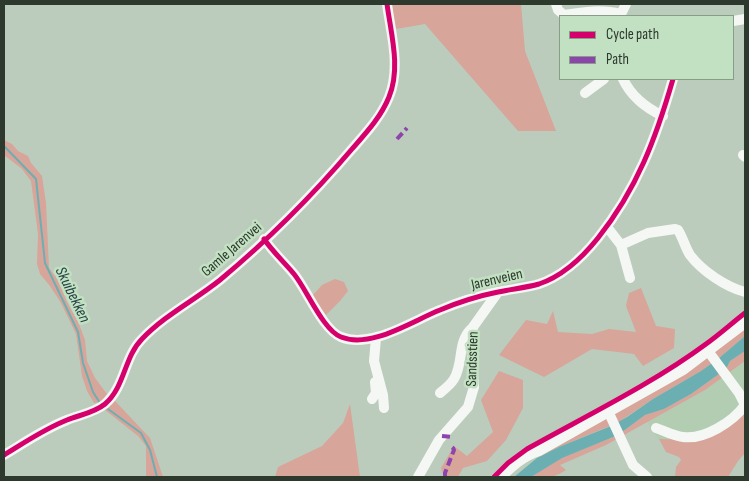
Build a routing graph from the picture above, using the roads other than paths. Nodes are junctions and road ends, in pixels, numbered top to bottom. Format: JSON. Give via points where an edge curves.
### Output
{"nodes":[{"id":1,"x":387,"y":4,"type":"edge"},
{"id":2,"x":557,"y":4,"type":"edge"},
{"id":3,"x":626,"y":4,"type":"edge"},
{"id":4,"x":576,"y":8,"type":"edge"},
{"id":5,"x":620,"y":15,"type":"edge"},
{"id":6,"x":603,"y":80,"type":"edge"},
{"id":7,"x":624,"y":80,"type":"edge"},
{"id":8,"x":673,"y":80,"type":"edge"},
{"id":9,"x":585,"y":93,"type":"dead end"},
{"id":10,"x":663,"y":116,"type":"junction"},
{"id":11,"x":607,"y":227,"type":"junction"},
{"id":12,"x":264,"y":239,"type":"junction"},
{"id":13,"x":621,"y":245,"type":"junction"},
{"id":14,"x":630,"y":278,"type":"dead end"},
{"id":15,"x":498,"y":292,"type":"junction"},
{"id":16,"x":745,"y":292,"type":"edge"},
{"id":17,"x":745,"y":322,"type":"edge"},
{"id":18,"x":472,"y":327,"type":"junction"},
{"id":19,"x":376,"y":338,"type":"junction"},
{"id":20,"x":711,"y":356,"type":"junction"},
{"id":21,"x":376,"y":368,"type":"junction"},
{"id":22,"x":742,"y":391,"type":"edge"},
{"id":23,"x":440,"y":393,"type":"dead end"},
{"id":24,"x":372,"y":399,"type":"dead end"},
{"id":25,"x":745,"y":405,"type":"edge"},
{"id":26,"x":384,"y":408,"type":"dead end"},
{"id":27,"x":608,"y":411,"type":"junction"},
{"id":28,"x":656,"y":428,"type":"dead end"},
{"id":29,"x":539,"y":450,"type":"junction"},
{"id":30,"x":4,"y":455,"type":"edge"},
{"id":31,"x":418,"y":477,"type":"edge"},
{"id":32,"x":500,"y":477,"type":"edge"},
{"id":33,"x":510,"y":477,"type":"edge"},
{"id":34,"x":647,"y":477,"type":"edge"}],
"edges":[{"from":1,"to":12,"type":"street","name":"Gamle Jarenvei","via":[[395,73],[382,114],[315,192]]},
{"from":2,"to":4,"type":"street","via":[[564,15]]},
{"from":3,"to":5,"type":"street"},
{"from":4,"to":5,"type":"street"},
{"from":6,"to":9,"type":"street"},
{"from":7,"to":10,"type":"street","via":[[637,99]]},
{"from":8,"to":10,"type":"street","name":"Jarenveien"},
{"from":10,"to":11,"type":"street","name":"Jarenveien","via":[[631,191]]},
{"from":11,"to":13,"type":"street"},
{"from":11,"to":15,"type":"street","name":"Jarenveien","via":[[576,263],[556,276],[539,284]]},
{"from":12,"to":19,"type":"street","name":"Jarenveien","via":[[294,274],[325,324],[335,334],[354,340]]},
{"from":12,"to":30,"type":"street","name":"Gamle Jarenvei","via":[[220,280],[143,338],[136,346],[114,395],[104,405],[66,420]]},
{"from":13,"to":14,"type":"street"},
{"from":13,"to":16,"type":"street","via":[[648,233],[675,228],[695,261],[732,288]]},
{"from":15,"to":18,"type":"street","name":"Sandsstien"},
{"from":15,"to":19,"type":"street","name":"Jarenveien","via":[[451,305]]},
{"from":17,"to":20,"type":"main road"},
{"from":18,"to":23,"type":"street","via":[[464,335],[455,378]]},
{"from":18,"to":31,"type":"street","name":"Sandsstien","via":[[474,387],[468,407],[439,440]]},
{"from":19,"to":21,"type":"street"},
{"from":20,"to":22,"type":"street"},
{"from":20,"to":27,"type":"main road","via":[[683,368]]},
{"from":21,"to":24,"type":"street","via":[[376,393]]},
{"from":21,"to":26,"type":"street"},
{"from":22,"to":25,"type":"street"},
{"from":25,"to":28,"type":"street","via":[[728,421],[695,437],[684,438]]},
{"from":27,"to":29,"type":"main road"},
{"from":27,"to":34,"type":"street","via":[[633,465]]},
{"from":29,"to":32,"type":"main road","via":[[521,459]]},
{"from":29,"to":33,"type":"main road"}]}
